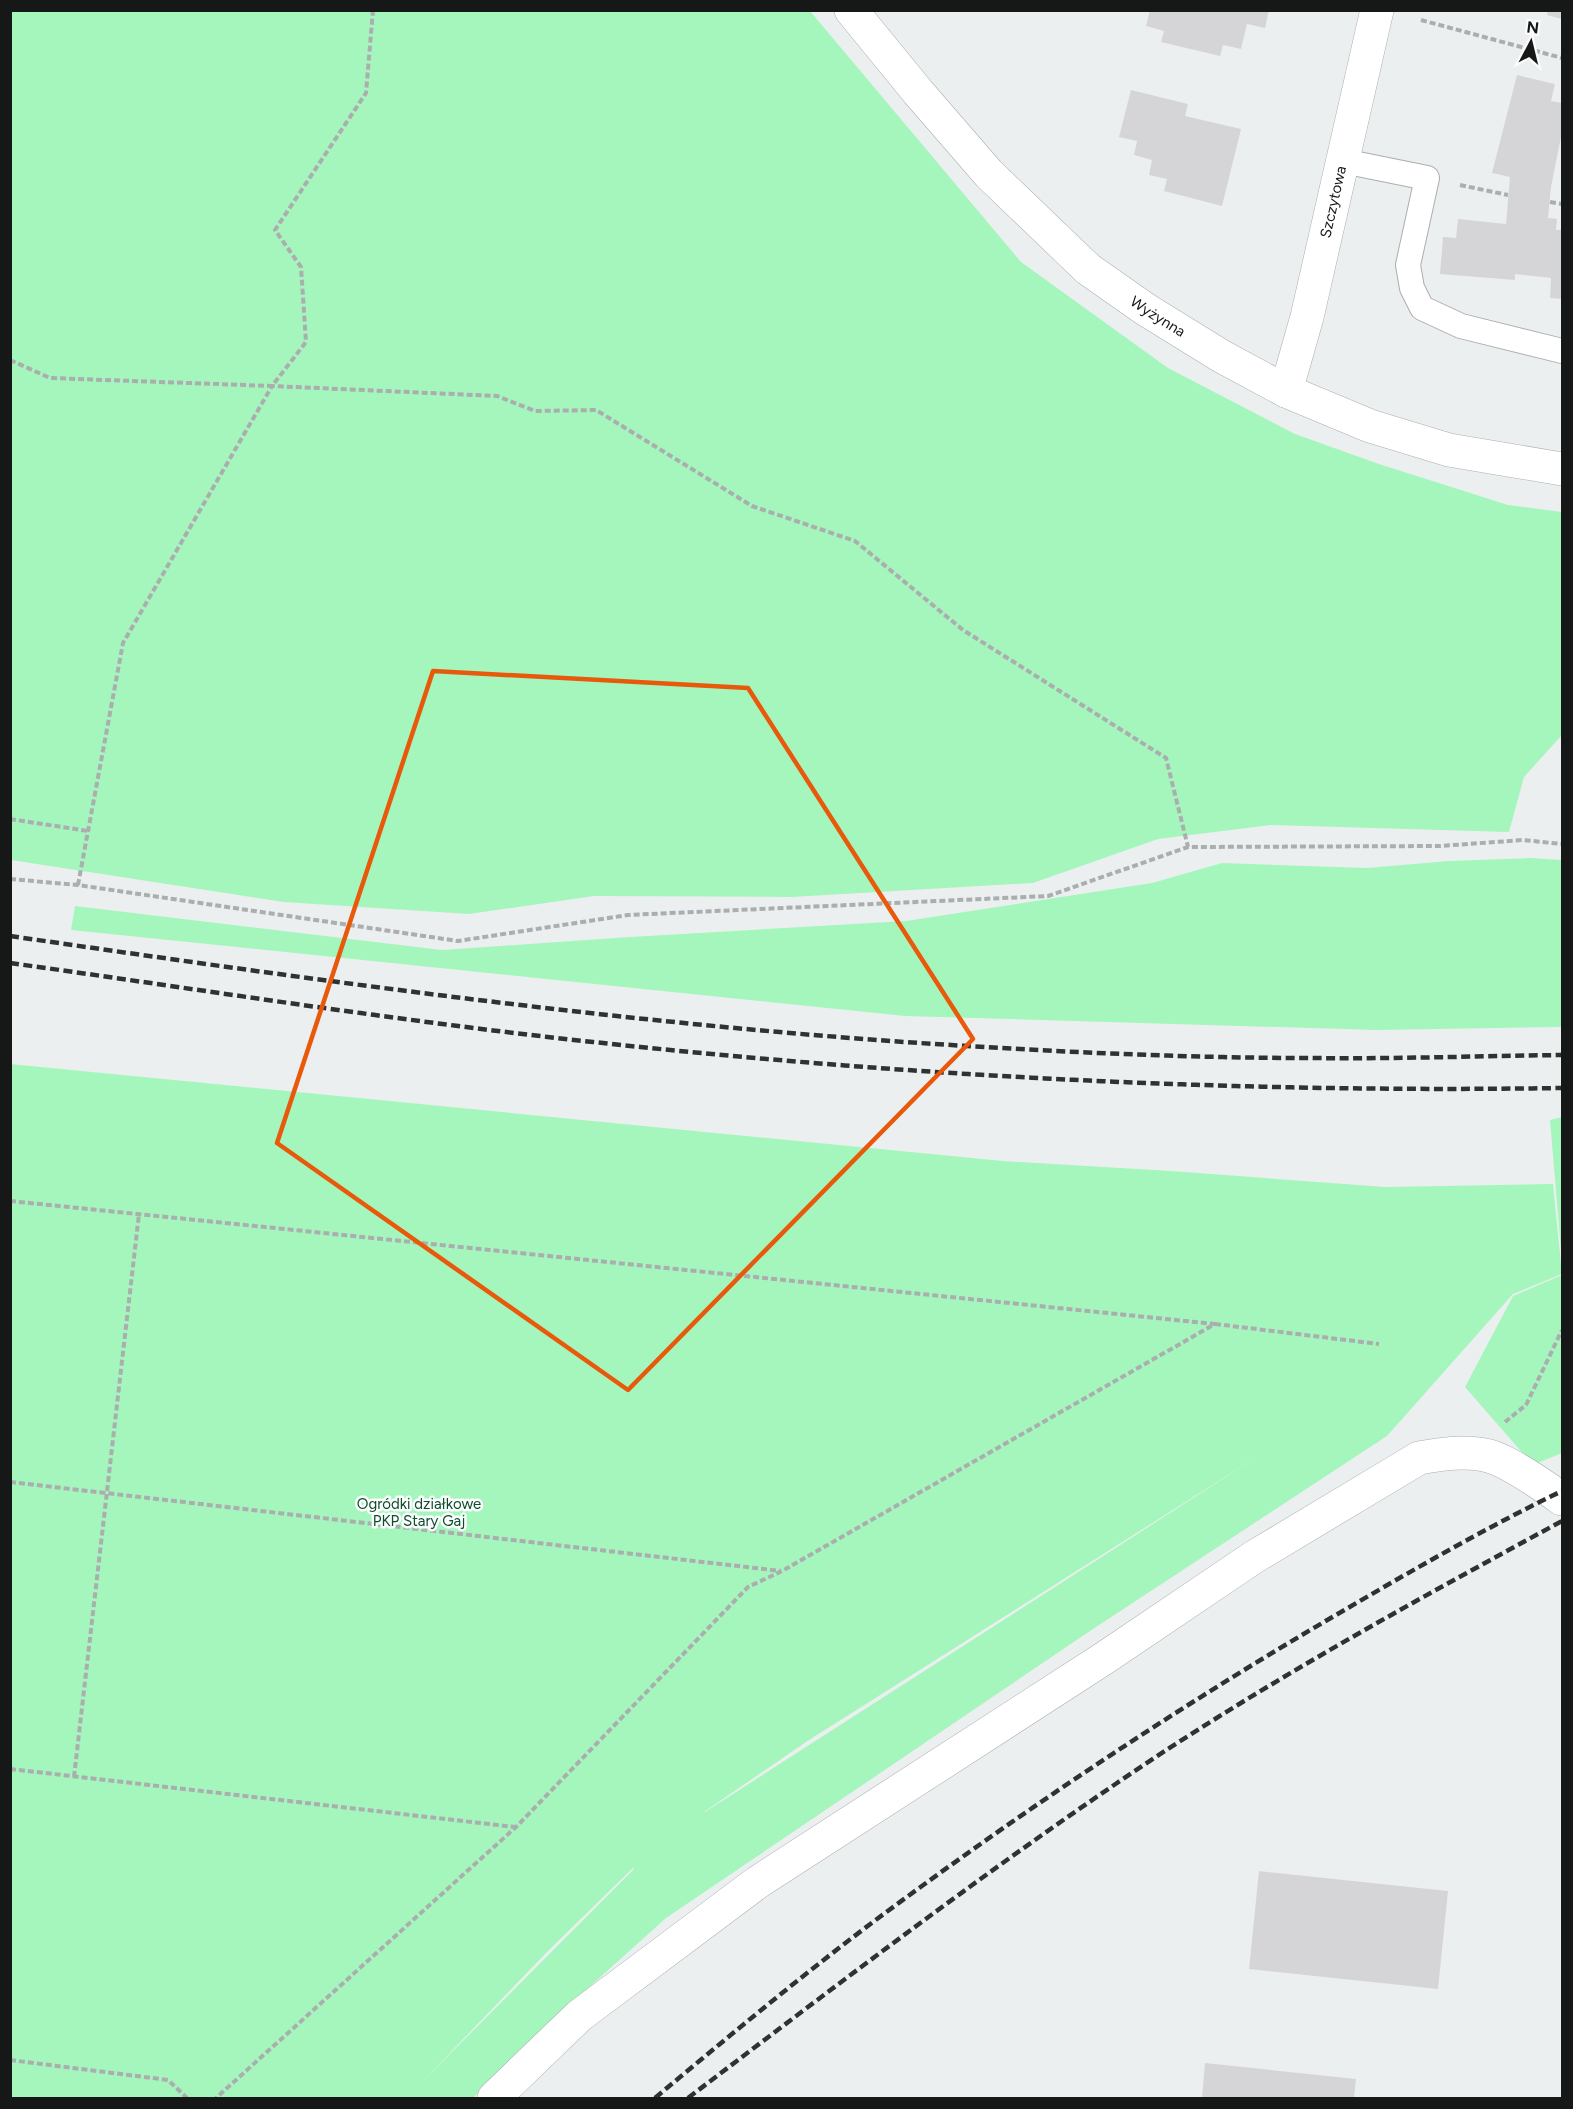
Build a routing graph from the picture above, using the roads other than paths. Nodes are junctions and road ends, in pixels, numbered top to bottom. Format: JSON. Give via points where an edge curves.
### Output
{"nodes":[{"id":1,"x":851,"y":10,"type":"edge"},
{"id":2,"x":1377,"y":10,"type":"edge"},
{"id":3,"x":1343,"y":161,"type":"junction"},
{"id":4,"x":1563,"y":351,"type":"edge"},
{"id":5,"x":1286,"y":391,"type":"junction"},
{"id":6,"x":1563,"y":469,"type":"edge"},
{"id":7,"x":1563,"y":1499,"type":"edge"},
{"id":8,"x":494,"y":2098,"type":"edge"}],
"edges":[{"from":1,"to":5,"type":"street","name":"Wyżynna","via":[[989,174],[1088,269],[1221,356]]},
{"from":2,"to":3,"type":"street","name":"Szczytowa"},
{"from":3,"to":4,"type":"lane","via":[[1427,178],[1408,265],[1412,288],[1422,308],[1461,326]]},
{"from":3,"to":5,"type":"street","name":"Szczytowa"},
{"from":5,"to":6,"type":"street","name":"Wyżynna","via":[[1370,426],[1449,450]]},
{"from":7,"to":8,"type":"street","via":[[1489,1456],[1442,1454],[1419,1458],[1254,1557],[758,1882],[579,2016]]}]}
